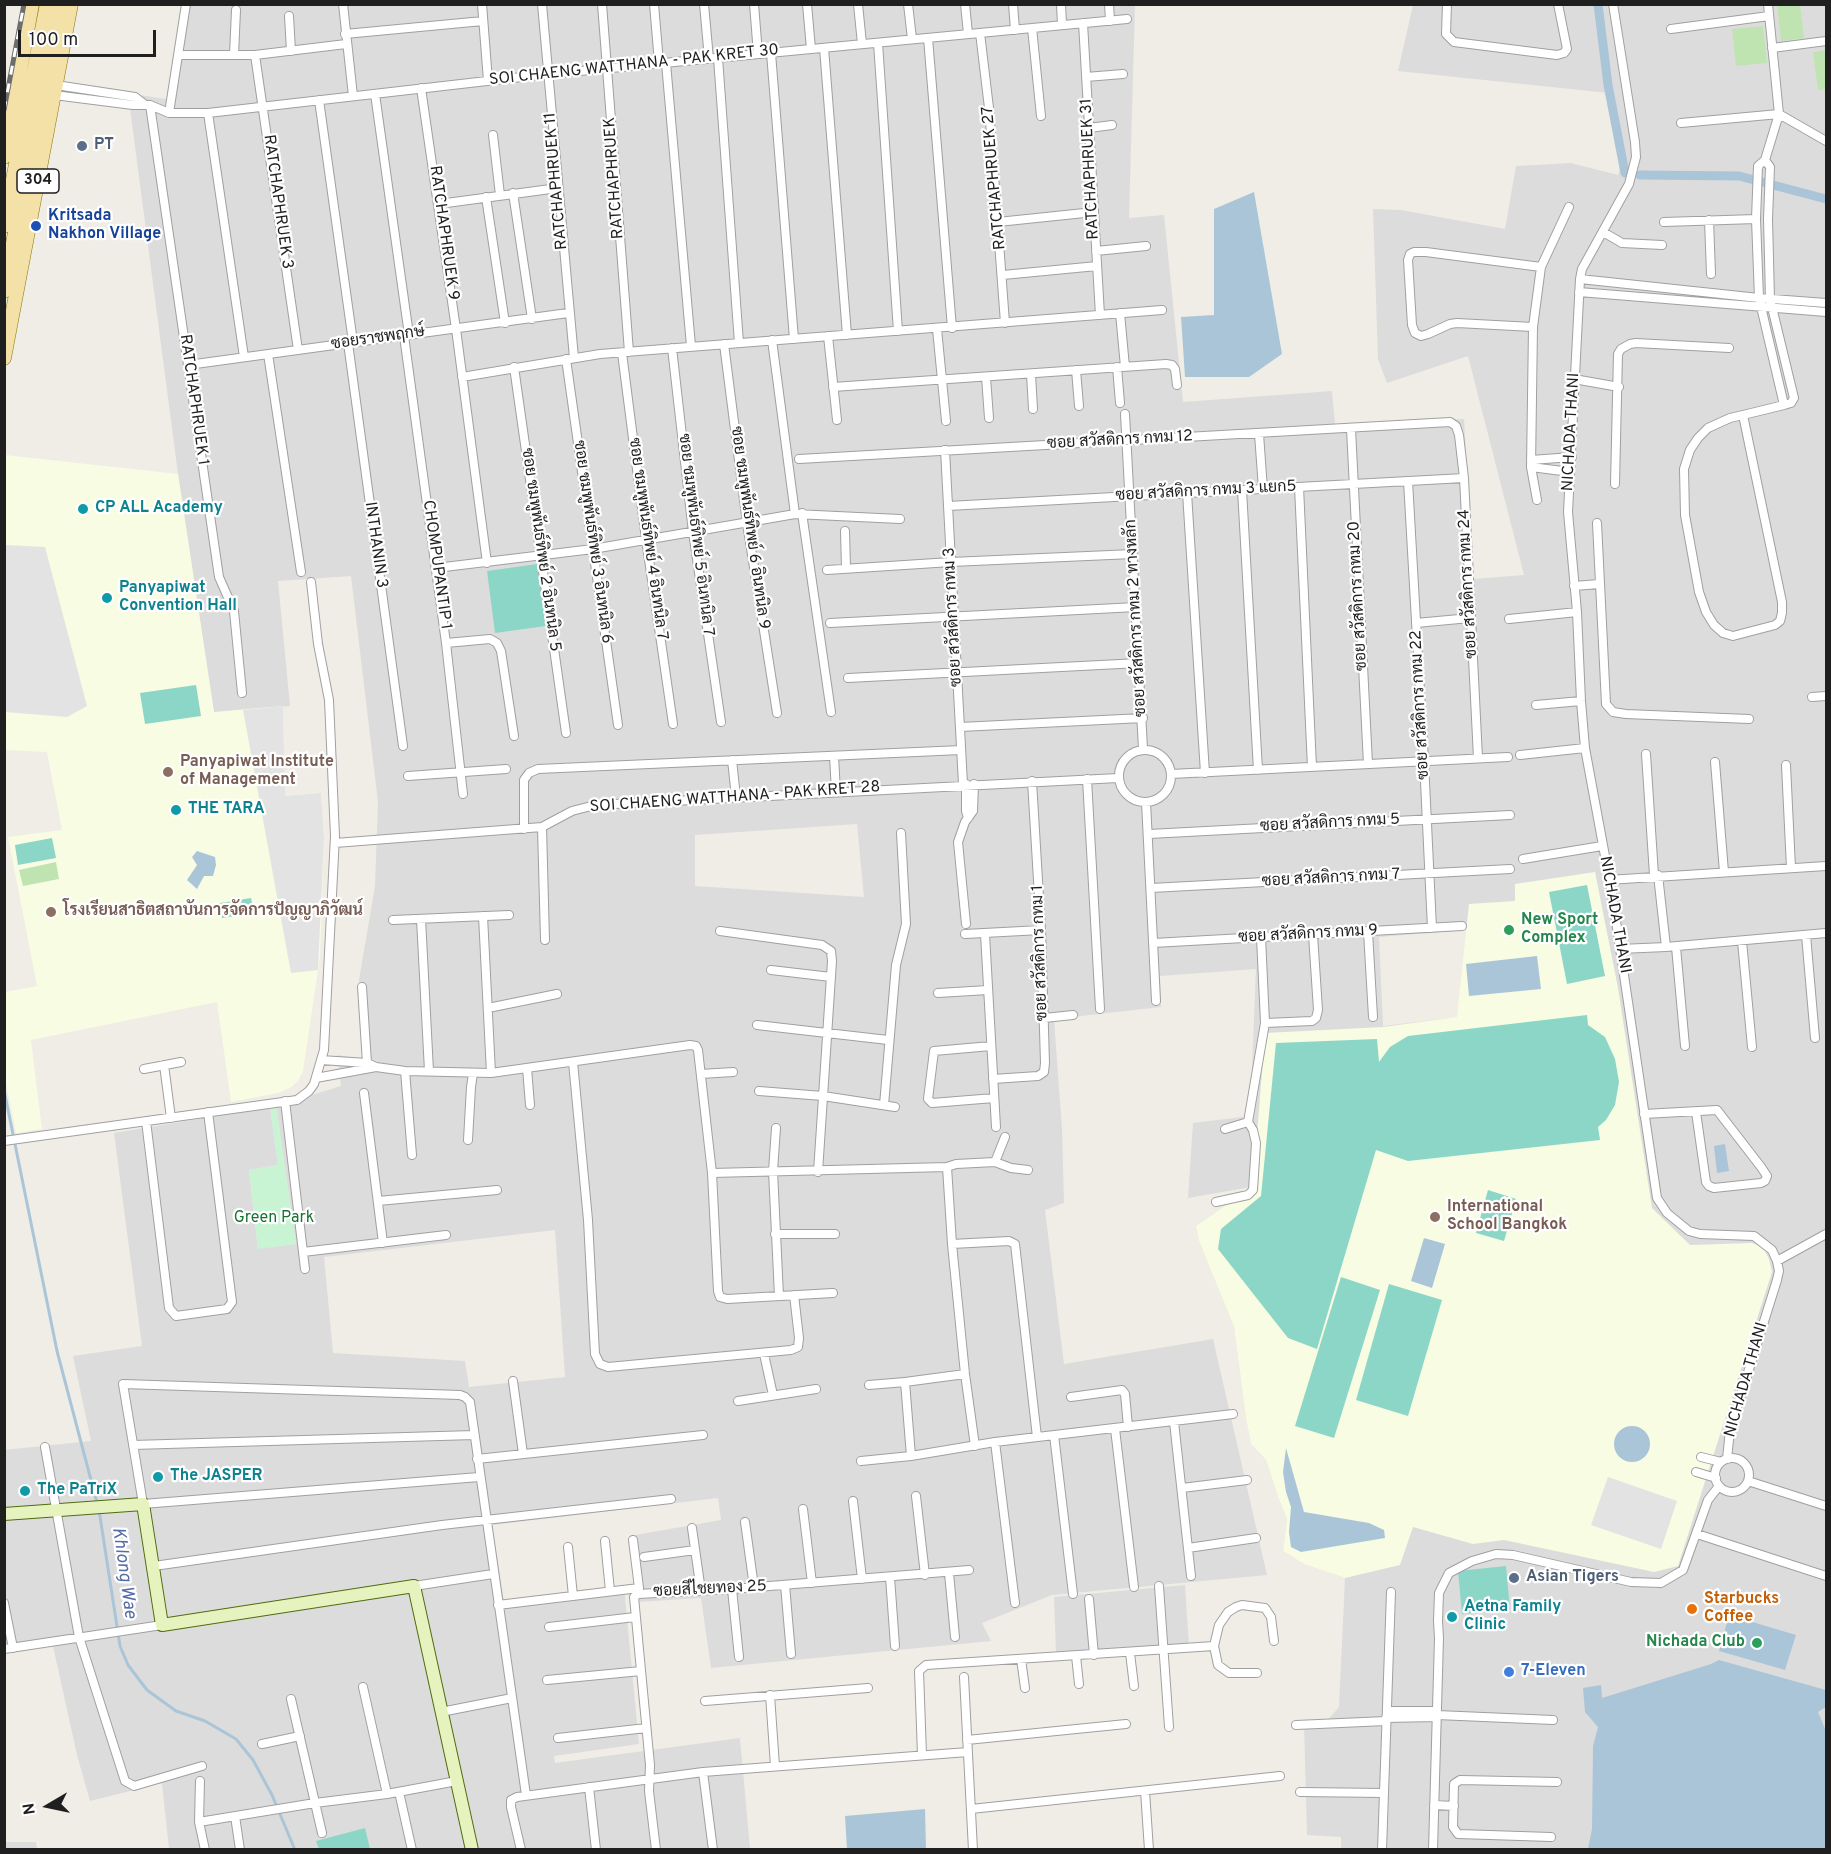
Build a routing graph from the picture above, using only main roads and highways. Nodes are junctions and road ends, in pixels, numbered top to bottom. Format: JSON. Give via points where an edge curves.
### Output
{"nodes":[{"id":1,"x":32,"y":4,"type":"edge"},
{"id":2,"x":47,"y":4,"type":"edge"},
{"id":3,"x":58,"y":4,"type":"edge"},
{"id":4,"x":71,"y":4,"type":"edge"},
{"id":5,"x":4,"y":157,"type":"edge"},
{"id":6,"x":16,"y":194,"type":"junction"},
{"id":7,"x":4,"y":226,"type":"edge"},
{"id":8,"x":4,"y":291,"type":"edge"},
{"id":9,"x":4,"y":358,"type":"edge"}],
"edges":[{"from":1,"to":5,"type":"main road","number":"304"},
{"from":2,"to":6,"type":"main road"},
{"from":3,"to":6,"type":"main road"},
{"from":4,"to":9,"type":"main road","number":"304"},
{"from":6,"to":7,"type":"main road"},
{"from":6,"to":8,"type":"main road"}]}
